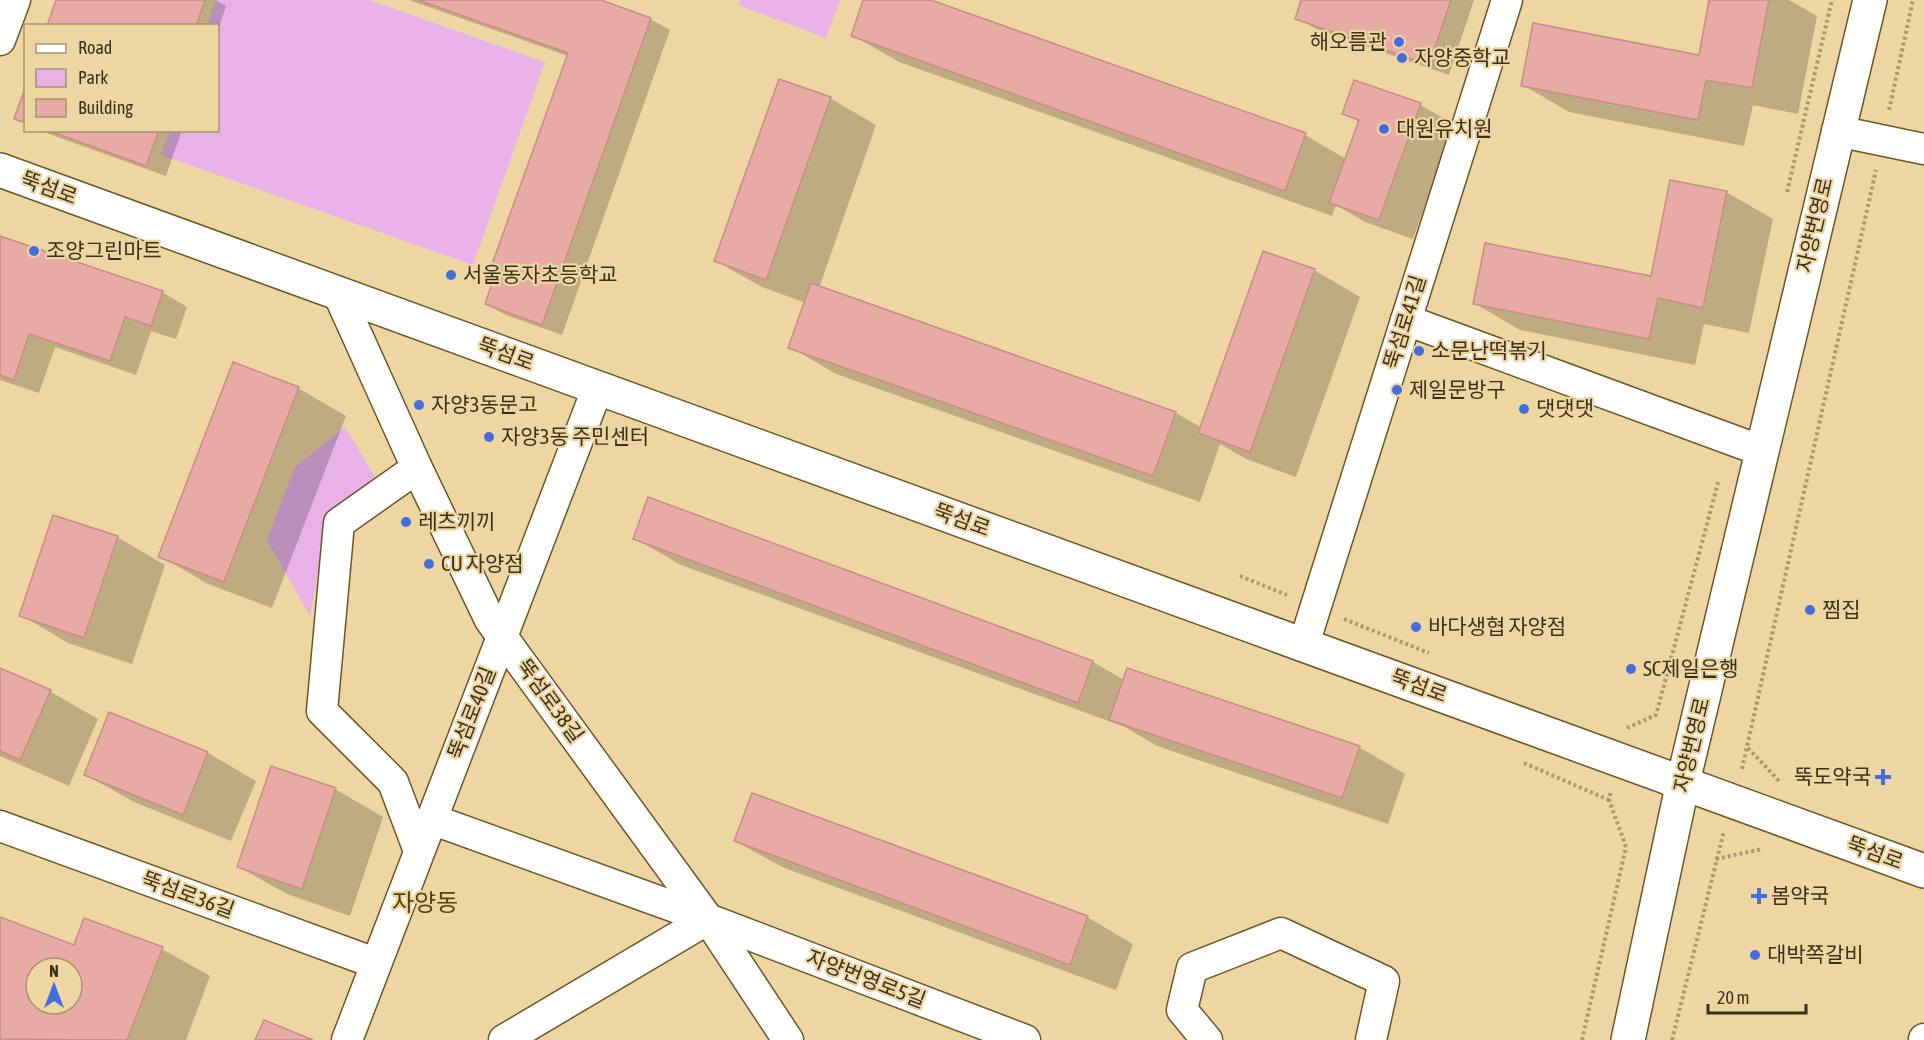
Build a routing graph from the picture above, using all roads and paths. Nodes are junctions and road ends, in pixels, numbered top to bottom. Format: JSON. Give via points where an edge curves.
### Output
{"nodes":[{"id":1,"x":1507,"y":0,"type":"edge"},
{"id":2,"x":1832,"y":0,"type":"edge"},
{"id":3,"x":1870,"y":0,"type":"edge"},
{"id":4,"x":1913,"y":0,"type":"edge"},
{"id":5,"x":12,"y":2,"type":"edge"},
{"id":6,"x":0,"y":40,"type":"edge"},
{"id":7,"x":1837,"y":131,"type":"junction"},
{"id":8,"x":1882,"y":140,"type":"junction"},
{"id":9,"x":1924,"y":149,"type":"edge"},
{"id":10,"x":0,"y":170,"type":"edge"},
{"id":11,"x":1786,"y":196,"type":"dead end"},
{"id":12,"x":338,"y":292,"type":"junction"},
{"id":13,"x":1406,"y":320,"type":"junction"},
{"id":14,"x":598,"y":387,"type":"junction"},
{"id":15,"x":1730,"y":439,"type":"junction"},
{"id":16,"x":1762,"y":451,"type":"junction"},
{"id":17,"x":417,"y":468,"type":"junction"},
{"id":18,"x":502,"y":635,"type":"junction"},
{"id":19,"x":1304,"y":644,"type":"junction"},
{"id":20,"x":1617,"y":758,"type":"junction"},
{"id":21,"x":1683,"y":782,"type":"junction"},
{"id":22,"x":1733,"y":800,"type":"junction"},
{"id":23,"x":431,"y":819,"type":"junction"},
{"id":24,"x":0,"y":826,"type":"edge"},
{"id":25,"x":419,"y":850,"type":"junction"},
{"id":26,"x":1924,"y":871,"type":"edge"},
{"id":27,"x":708,"y":919,"type":"junction"},
{"id":28,"x":375,"y":963,"type":"junction"},
{"id":29,"x":347,"y":1040,"type":"edge"},
{"id":30,"x":504,"y":1040,"type":"edge"},
{"id":31,"x":788,"y":1040,"type":"edge"},
{"id":32,"x":1025,"y":1040,"type":"edge"},
{"id":33,"x":1207,"y":1040,"type":"edge"},
{"id":34,"x":1371,"y":1040,"type":"edge"},
{"id":35,"x":1582,"y":1040,"type":"edge"},
{"id":36,"x":1628,"y":1040,"type":"edge"},
{"id":37,"x":1672,"y":1040,"type":"edge"}],
"edges":[{"from":1,"to":13,"type":"street","name":"뚝섬로41길"},
{"from":2,"to":11,"type":"path"},
{"from":3,"to":7,"type":"main road","name":"자양번영로"},
{"from":4,"to":8,"type":"path"},
{"from":5,"to":6,"type":"street"},
{"from":7,"to":8,"type":"street"},
{"from":7,"to":16,"type":"main road","name":"자양번영로"},
{"from":8,"to":9,"type":"street"},
{"from":8,"to":22,"type":"path"},
{"from":10,"to":12,"type":"main road","name":"뚝섬로"},
{"from":12,"to":14,"type":"main road","name":"뚝섬로"},
{"from":12,"to":17,"type":"street","name":"뚝섬로38길"},
{"from":13,"to":15,"type":"street"},
{"from":13,"to":19,"type":"street","name":"뚝섬로41길"},
{"from":14,"to":18,"type":"street","name":"뚝섬로40길"},
{"from":14,"to":19,"type":"main road","name":"뚝섬로"},
{"from":15,"to":16,"type":"street"},
{"from":15,"to":20,"type":"path","via":[[1656,715],[1622,730]]},
{"from":16,"to":21,"type":"main road","name":"자양번영로"},
{"from":17,"to":18,"type":"street","name":"뚝섬로38길","via":[[490,620]]},
{"from":17,"to":25,"type":"street","via":[[339,523],[322,711],[393,782]]},
{"from":18,"to":23,"type":"street","name":"뚝섬로40길"},
{"from":18,"to":27,"type":"street","name":"뚝섬로38길"},
{"from":19,"to":20,"type":"main road","name":"뚝섬로"},
{"from":20,"to":21,"type":"main road","name":"뚝섬로"},
{"from":20,"to":35,"type":"path","via":[[1609,800],[1626,847]]},
{"from":21,"to":22,"type":"main road","name":"뚝섬로"},
{"from":21,"to":36,"type":"main road","name":"자양번영로"},
{"from":22,"to":26,"type":"main road","name":"뚝섬로"},
{"from":22,"to":37,"type":"path"},
{"from":23,"to":25,"type":"street","name":"뚝섬로40길"},
{"from":23,"to":27,"type":"street","name":"자양번영로5길"},
{"from":24,"to":28,"type":"street","name":"뚝섬로36길"},
{"from":25,"to":28,"type":"street","name":"뚝섬로40길"},
{"from":27,"to":30,"type":"street"},
{"from":27,"to":31,"type":"street"},
{"from":27,"to":32,"type":"street","name":"자양번영로5길"},
{"from":28,"to":29,"type":"street","name":"뚝섬로40길"},
{"from":33,"to":34,"type":"street","via":[[1182,1010],[1192,968],[1281,933],[1384,981]]}]}
